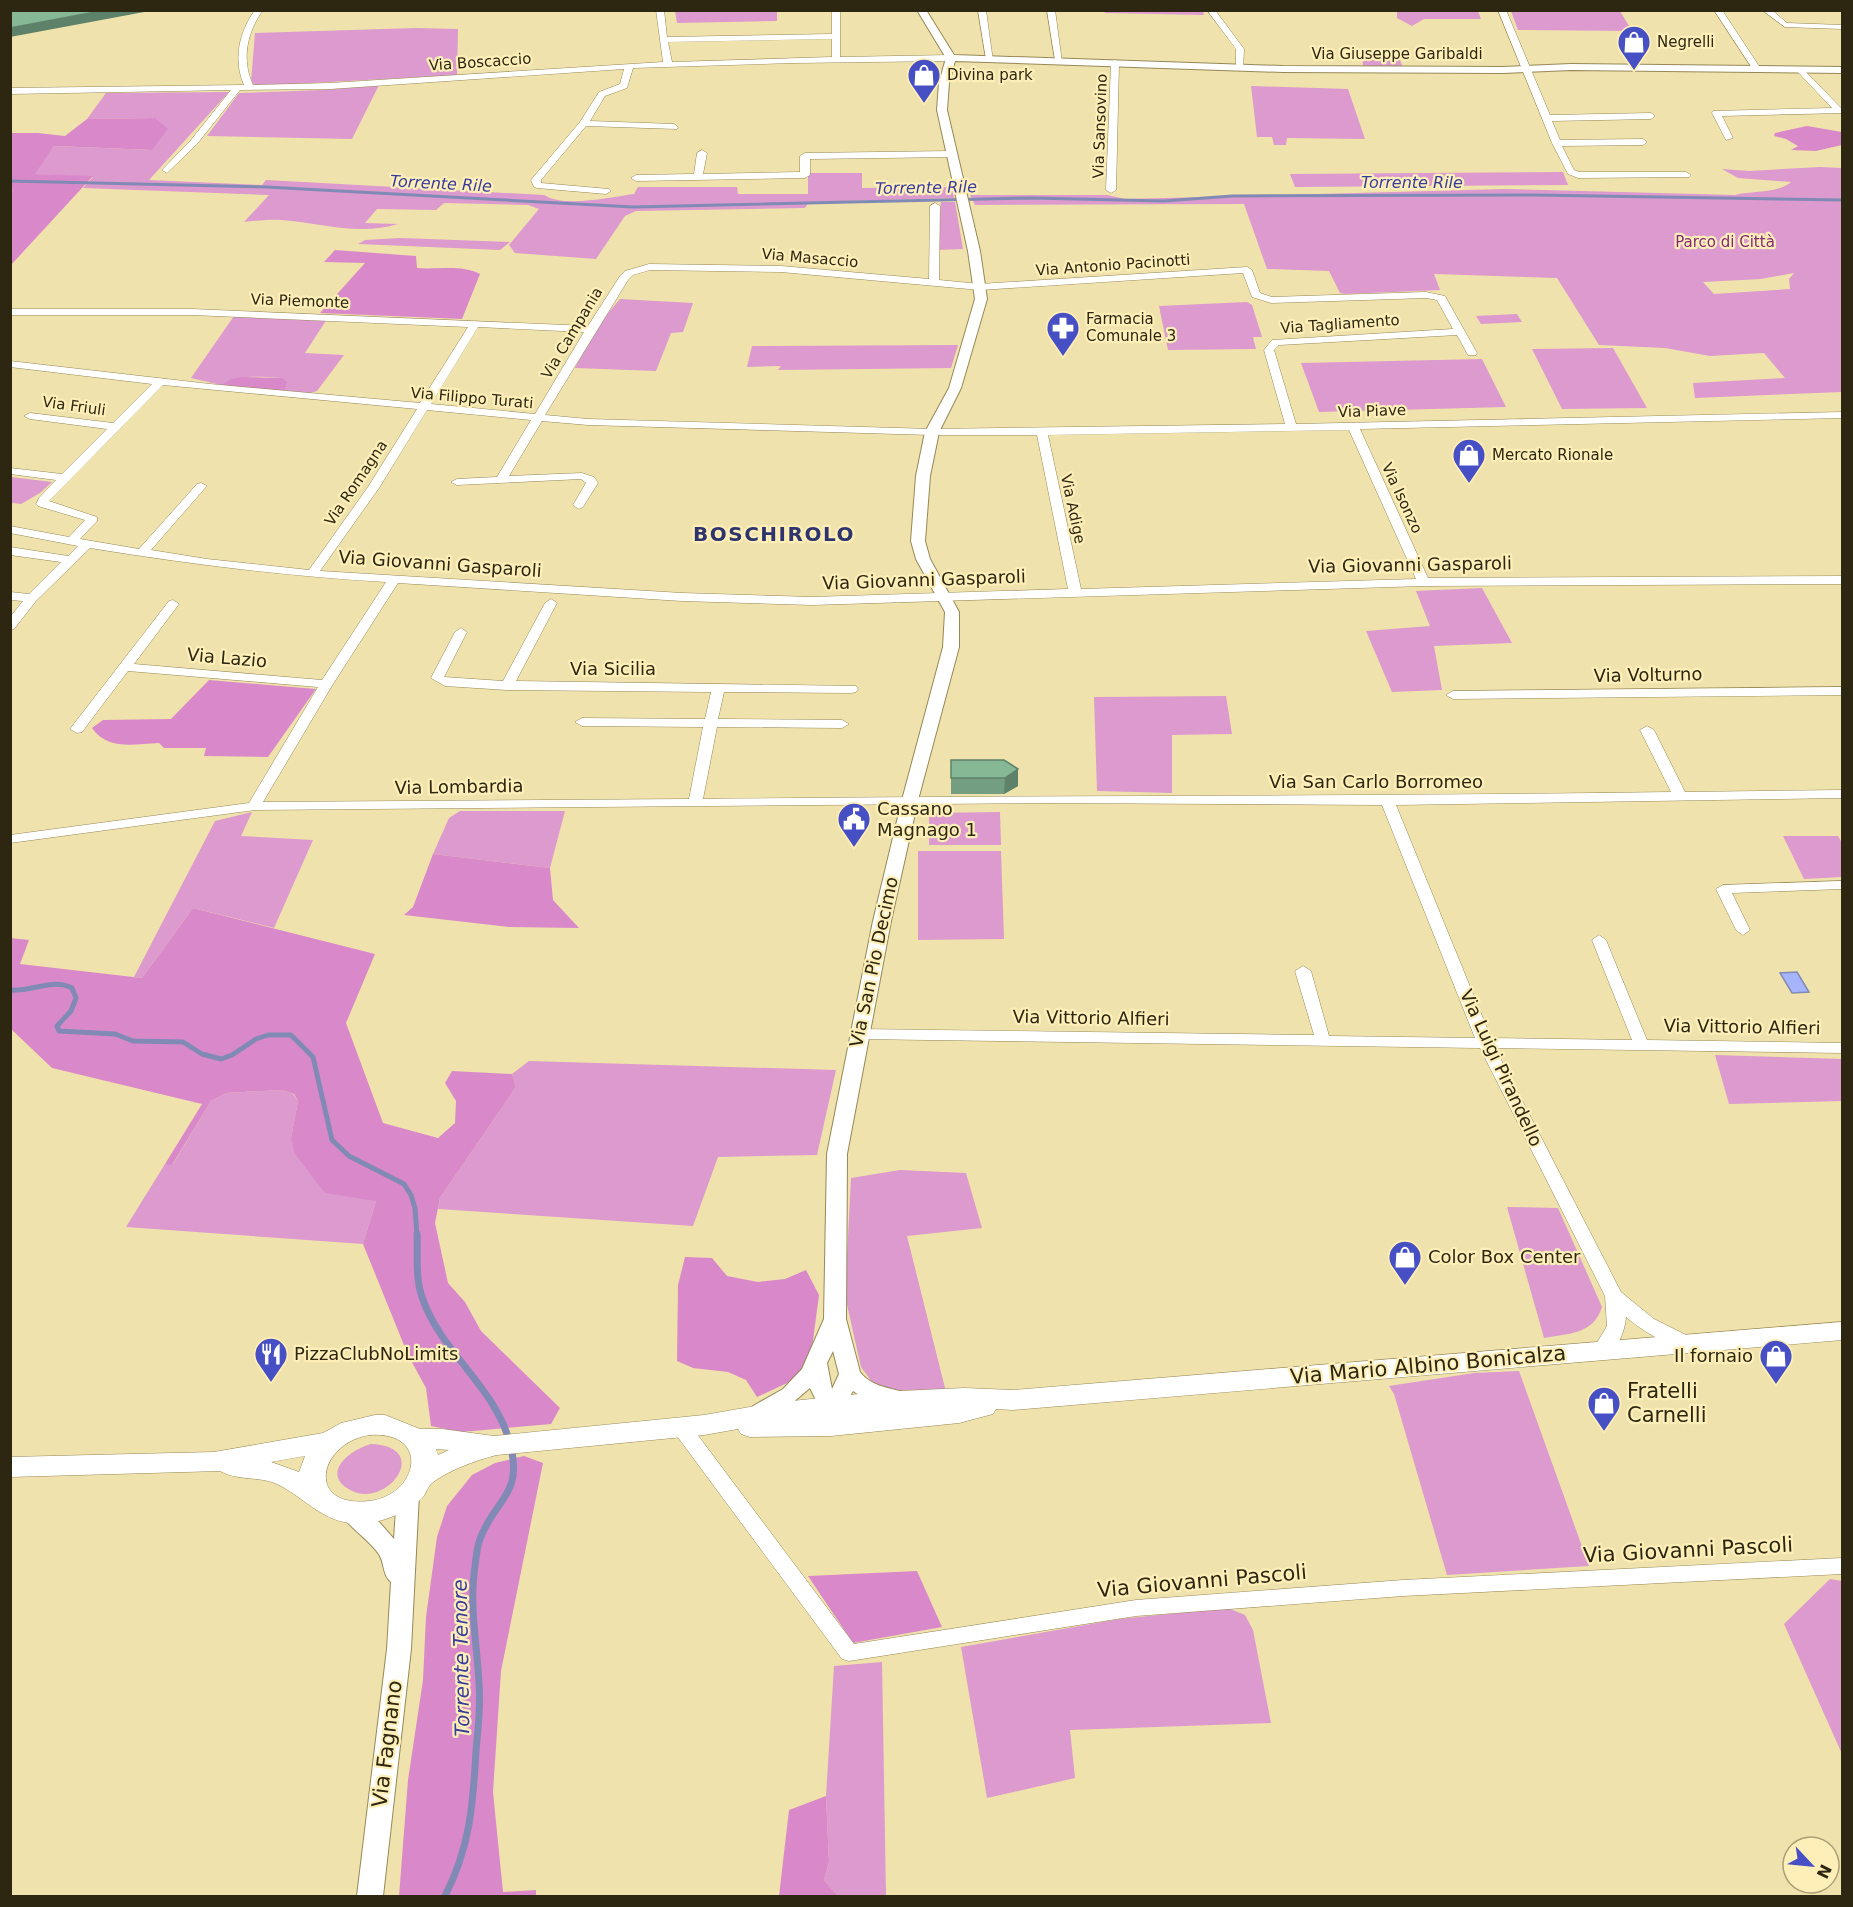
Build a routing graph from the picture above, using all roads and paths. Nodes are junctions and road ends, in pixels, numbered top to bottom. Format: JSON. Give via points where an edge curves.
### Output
{"nodes":[{"id":1,"x":259,"y":10,"type":"edge"},
{"id":2,"x":660,"y":10,"type":"edge"},
{"id":3,"x":836,"y":10,"type":"edge"},
{"id":4,"x":921,"y":10,"type":"edge"},
{"id":5,"x":982,"y":10,"type":"edge"},
{"id":6,"x":1051,"y":10,"type":"edge"},
{"id":7,"x":1210,"y":10,"type":"edge"},
{"id":8,"x":1502,"y":10,"type":"edge"},
{"id":9,"x":1718,"y":10,"type":"edge"},
{"id":10,"x":1766,"y":10,"type":"edge"},
{"id":11,"x":1842,"y":27,"type":"edge"},
{"id":12,"x":835,"y":36,"type":"junction"},
{"id":13,"x":663,"y":40,"type":"junction"},
{"id":14,"x":951,"y":58,"type":"junction"},
{"id":15,"x":990,"y":58,"type":"junction"},
{"id":16,"x":836,"y":60,"type":"junction"},
{"id":17,"x":1059,"y":60,"type":"junction"},
{"id":18,"x":1115,"y":63,"type":"junction"},
{"id":19,"x":668,"y":65,"type":"junction"},
{"id":20,"x":629,"y":66,"type":"junction"},
{"id":21,"x":1240,"y":68,"type":"junction"},
{"id":22,"x":1525,"y":69,"type":"junction"},
{"id":23,"x":1757,"y":69,"type":"junction"},
{"id":24,"x":1801,"y":70,"type":"junction"},
{"id":25,"x":1842,"y":70,"type":"edge"},
{"id":26,"x":250,"y":88,"type":"junction"},
{"id":27,"x":236,"y":89,"type":"junction"},
{"id":28,"x":10,"y":91,"type":"edge"},
{"id":29,"x":1651,"y":116,"type":"dead end"},
{"id":30,"x":1546,"y":118,"type":"junction"},
{"id":31,"x":584,"y":123,"type":"junction"},
{"id":32,"x":674,"y":127,"type":"dead end"},
{"id":33,"x":1729,"y":138,"type":"dead end"},
{"id":34,"x":1643,"y":141,"type":"dead end"},
{"id":35,"x":1556,"y":143,"type":"junction"},
{"id":36,"x":702,"y":153,"type":"dead end"},
{"id":37,"x":952,"y":154,"type":"junction"},
{"id":38,"x":167,"y":170,"type":"dead end"},
{"id":39,"x":1686,"y":175,"type":"dead end"},
{"id":40,"x":698,"y":177,"type":"junction"},
{"id":41,"x":636,"y":178,"type":"dead end"},
{"id":42,"x":1111,"y":190,"type":"dead end"},
{"id":43,"x":606,"y":191,"type":"dead end"},
{"id":44,"x":935,"y":206,"type":"dead end"},
{"id":45,"x":638,"y":270,"type":"joint"},
{"id":46,"x":1247,"y":270,"type":"joint"},
{"id":47,"x":934,"y":284,"type":"junction"},
{"id":48,"x":980,"y":287,"type":"junction"},
{"id":49,"x":10,"y":312,"type":"edge"},
{"id":50,"x":476,"y":323,"type":"junction"},
{"id":51,"x":589,"y":329,"type":"junction"},
{"id":52,"x":1461,"y":332,"type":"junction"},
{"id":53,"x":1472,"y":353,"type":"dead end"},
{"id":54,"x":10,"y":364,"type":"edge"},
{"id":55,"x":162,"y":380,"type":"junction"},
{"id":56,"x":422,"y":408,"type":"junction"},
{"id":57,"x":1842,"y":414,"type":"edge"},
{"id":58,"x":30,"y":416,"type":"dead end"},
{"id":59,"x":539,"y":419,"type":"junction"},
{"id":60,"x":115,"y":427,"type":"junction"},
{"id":61,"x":1353,"y":427,"type":"junction"},
{"id":62,"x":1292,"y":428,"type":"junction"},
{"id":63,"x":932,"y":432,"type":"junction"},
{"id":64,"x":1042,"y":432,"type":"junction"},
{"id":65,"x":10,"y":471,"type":"edge"},
{"id":66,"x":65,"y":478,"type":"junction"},
{"id":67,"x":501,"y":479,"type":"junction"},
{"id":68,"x":457,"y":482,"type":"dead end"},
{"id":69,"x":201,"y":486,"type":"dead end"},
{"id":70,"x":579,"y":506,"type":"dead end"},
{"id":71,"x":10,"y":529,"type":"edge"},
{"id":72,"x":72,"y":541,"type":"junction"},
{"id":73,"x":87,"y":544,"type":"junction"},
{"id":74,"x":10,"y":551,"type":"edge"},
{"id":75,"x":142,"y":553,"type":"junction"},
{"id":76,"x":69,"y":560,"type":"junction"},
{"id":77,"x":312,"y":574,"type":"junction"},
{"id":78,"x":394,"y":580,"type":"junction"},
{"id":79,"x":1842,"y":580,"type":"edge"},
{"id":80,"x":1424,"y":582,"type":"junction"},
{"id":81,"x":1075,"y":592,"type":"junction"},
{"id":82,"x":10,"y":596,"type":"edge"},
{"id":83,"x":32,"y":598,"type":"junction"},
{"id":84,"x":551,"y":603,"type":"dead end"},
{"id":85,"x":173,"y":604,"type":"dead end"},
{"id":86,"x":949,"y":604,"type":"junction"},
{"id":87,"x":10,"y":626,"type":"edge"},
{"id":88,"x":461,"y":632,"type":"dead end"},
{"id":89,"x":124,"y":667,"type":"junction"},
{"id":90,"x":326,"y":684,"type":"junction"},
{"id":91,"x":507,"y":686,"type":"junction"},
{"id":92,"x":718,"y":688,"type":"junction"},
{"id":93,"x":851,"y":689,"type":"dead end"},
{"id":94,"x":1842,"y":691,"type":"edge"},
{"id":95,"x":1453,"y":695,"type":"dead end"},
{"id":96,"x":582,"y":722,"type":"dead end"},
{"id":97,"x":711,"y":723,"type":"junction"},
{"id":98,"x":842,"y":724,"type":"dead end"},
{"id":99,"x":77,"y":729,"type":"dead end"},
{"id":100,"x":1647,"y":730,"type":"dead end"},
{"id":101,"x":1680,"y":797,"type":"junction"},
{"id":102,"x":1841,"y":797,"type":"edge"},
{"id":103,"x":910,"y":800,"type":"junction"},
{"id":104,"x":1386,"y":801,"type":"junction"},
{"id":105,"x":695,"y":802,"type":"junction"},
{"id":106,"x":255,"y":806,"type":"junction"},
{"id":107,"x":10,"y":839,"type":"edge"},
{"id":108,"x":1842,"y":885,"type":"edge"},
{"id":109,"x":1743,"y":930,"type":"dead end"},
{"id":110,"x":1599,"y":940,"type":"dead end"},
{"id":111,"x":1303,"y":970,"type":"dead end"},
{"id":112,"x":858,"y":1034,"type":"junction"},
{"id":113,"x":1323,"y":1041,"type":"junction"},
{"id":114,"x":1485,"y":1043,"type":"junction"},
{"id":115,"x":1641,"y":1044,"type":"junction"},
{"id":116,"x":1842,"y":1048,"type":"edge"},
{"id":117,"x":1614,"y":1296,"type":"junction"},
{"id":118,"x":835,"y":1319,"type":"junction"},
{"id":119,"x":1842,"y":1331,"type":"edge"},
{"id":120,"x":1686,"y":1343,"type":"junction"},
{"id":121,"x":1601,"y":1351,"type":"junction"},
{"id":122,"x":817,"y":1364,"type":"junction"},
{"id":123,"x":850,"y":1374,"type":"junction"},
{"id":124,"x":914,"y":1400,"type":"junction"},
{"id":125,"x":1013,"y":1400,"type":"junction"},
{"id":126,"x":831,"y":1407,"type":"junction"},
{"id":127,"x":760,"y":1422,"type":"junction"},
{"id":128,"x":862,"y":1422,"type":"junction"},
{"id":129,"x":693,"y":1426,"type":"junction"},
{"id":130,"x":418,"y":1439,"type":"junction"},
{"id":131,"x":329,"y":1442,"type":"junction"},
{"id":132,"x":497,"y":1445,"type":"junction"},
{"id":133,"x":214,"y":1462,"type":"junction"},
{"id":134,"x":10,"y":1467,"type":"edge"},
{"id":135,"x":417,"y":1485,"type":"junction"},
{"id":136,"x":315,"y":1493,"type":"junction"},
{"id":137,"x":351,"y":1512,"type":"junction"},
{"id":138,"x":1842,"y":1566,"type":"edge"},
{"id":139,"x":401,"y":1592,"type":"junction"},
{"id":140,"x":370,"y":1896,"type":"edge"}],
"edges":[{"from":1,"to":26,"type":"street","via":[[245,36],[244,78]]},
{"from":2,"to":13,"type":"street"},
{"from":3,"to":12,"type":"street"},
{"from":4,"to":14,"type":"street"},
{"from":5,"to":15,"type":"street"},
{"from":6,"to":17,"type":"street"},
{"from":7,"to":21,"type":"street","via":[[1240,49]]},
{"from":8,"to":22,"type":"street"},
{"from":9,"to":23,"type":"street"},
{"from":10,"to":11,"type":"street","via":[[1778,21]]},
{"from":12,"to":13,"type":"street"},
{"from":12,"to":16,"type":"street"},
{"from":13,"to":19,"type":"street"},
{"from":14,"to":15,"type":"street","name":"Via Giuseppe Garibaldi"},
{"from":14,"to":16,"type":"street","name":"Via Boscaccio"},
{"from":14,"to":37,"type":"street","via":[[942,110]]},
{"from":15,"to":17,"type":"street","name":"Via Giuseppe Garibaldi"},
{"from":16,"to":19,"type":"street","name":"Via Boscaccio"},
{"from":17,"to":18,"type":"street","name":"Via Giuseppe Garibaldi"},
{"from":18,"to":21,"type":"street","name":"Via Giuseppe Garibaldi"},
{"from":18,"to":42,"type":"street","name":"Via Sansovino"},
{"from":19,"to":20,"type":"street","name":"Via Boscaccio"},
{"from":20,"to":26,"type":"street","name":"Via Boscaccio"},
{"from":20,"to":31,"type":"street","via":[[624,86],[602,94]]},
{"from":21,"to":22,"type":"street","name":"Via Giuseppe Garibaldi"},
{"from":22,"to":23,"type":"street","name":"Via Giuseppe Garibaldi"},
{"from":22,"to":30,"type":"street"},
{"from":23,"to":24,"type":"street","name":"Via Giuseppe Garibaldi"},
{"from":24,"to":25,"type":"street","name":"Via Giuseppe Garibaldi"},
{"from":24,"to":33,"type":"street","via":[[1839,111],[1716,113]]},
{"from":26,"to":27,"type":"street","name":"Via Boscaccio"},
{"from":27,"to":28,"type":"street","name":"Via Boscaccio"},
{"from":27,"to":38,"type":"street","via":[[195,142]]},
{"from":29,"to":30,"type":"street"},
{"from":30,"to":35,"type":"street"},
{"from":31,"to":32,"type":"street"},
{"from":31,"to":43,"type":"street","via":[[536,180],[537,185]]},
{"from":34,"to":35,"type":"street"},
{"from":35,"to":39,"type":"street","via":[[1570,172],[1578,175]]},
{"from":36,"to":40,"type":"street"},
{"from":37,"to":40,"type":"street","via":[[805,156],[806,175]]},
{"from":37,"to":48,"type":"street"},
{"from":40,"to":41,"type":"street"},
{"from":44,"to":47,"type":"street"},
{"from":45,"to":47,"type":"street","name":"Via Masaccio","via":[[782,269]]},
{"from":45,"to":51,"type":"street","name":"Via Campania","via":[[624,278]]},
{"from":46,"to":48,"type":"street","name":"Via Antonio Pacinotti"},
{"from":46,"to":52,"type":"street","name":"Via Tagliamento","via":[[1256,295],[1271,300],[1434,295],[1445,301]]},
{"from":47,"to":48,"type":"street","name":"Via Masaccio"},
{"from":48,"to":63,"type":"street","via":[[981,299],[955,388]]},
{"from":49,"to":50,"type":"street","name":"Via Piemonte","via":[[192,312]]},
{"from":50,"to":51,"type":"street","name":"Via Piemonte"},
{"from":50,"to":56,"type":"street","name":"Via Romagna"},
{"from":51,"to":59,"type":"street","name":"Via Campania"},
{"from":52,"to":53,"type":"street","name":"Via Tagliamento"},
{"from":52,"to":62,"type":"street","name":"Via Tagliamento","via":[[1276,342],[1269,350]]},
{"from":54,"to":55,"type":"street","name":"Via Filippo Turati"},
{"from":55,"to":56,"type":"street","name":"Via Filippo Turati"},
{"from":55,"to":60,"type":"street","name":"Via Friuli"},
{"from":56,"to":59,"type":"street","name":"Via Filippo Turati"},
{"from":56,"to":77,"type":"street","name":"Via Romagna","via":[[373,488]]},
{"from":57,"to":61,"type":"street","name":"Via Piave"},
{"from":58,"to":60,"type":"street","name":"Via Friuli"},
{"from":59,"to":63,"type":"street","name":"Via Filippo Turati"},
{"from":59,"to":67,"type":"street","name":"Via Campania"},
{"from":60,"to":66,"type":"street","name":"Via Friuli"},
{"from":61,"to":62,"type":"street","name":"Via Piave"},
{"from":61,"to":80,"type":"street","name":"Via Isonzo"},
{"from":62,"to":64,"type":"street","name":"Via Piave"},
{"from":63,"to":64,"type":"street","name":"Via Piave"},
{"from":63,"to":86,"type":"street","via":[[922,476],[918,541],[923,559]]},
{"from":64,"to":81,"type":"street","name":"Via Adige"},
{"from":65,"to":66,"type":"street"},
{"from":66,"to":72,"type":"street","name":"Via Friuli","via":[[42,504],[93,519]]},
{"from":67,"to":68,"type":"street"},
{"from":67,"to":70,"type":"street","via":[[582,476],[592,483]]},
{"from":69,"to":75,"type":"street"},
{"from":71,"to":72,"type":"street","name":"Via Giovanni Gasparoli"},
{"from":72,"to":73,"type":"street","name":"Via Giovanni Gasparoli"},
{"from":73,"to":75,"type":"street","name":"Via Giovanni Gasparoli"},
{"from":73,"to":76,"type":"street"},
{"from":74,"to":76,"type":"street"},
{"from":75,"to":77,"type":"street","name":"Via Giovanni Gasparoli"},
{"from":76,"to":83,"type":"street"},
{"from":77,"to":78,"type":"street","name":"Via Giovanni Gasparoli"},
{"from":78,"to":86,"type":"street","name":"Via Giovanni Gasparoli","via":[[682,597]]},
{"from":78,"to":90,"type":"street"},
{"from":79,"to":80,"type":"street","name":"Via Giovanni Gasparoli"},
{"from":80,"to":81,"type":"street","name":"Via Giovanni Gasparoli"},
{"from":81,"to":86,"type":"street","name":"Via Giovanni Gasparoli"},
{"from":82,"to":83,"type":"street"},
{"from":83,"to":87,"type":"street"},
{"from":84,"to":91,"type":"street"},
{"from":85,"to":89,"type":"street"},
{"from":86,"to":103,"type":"street","name":"Via San Pio Decimo","via":[[951,647]]},
{"from":88,"to":91,"type":"street","name":"Via Sicilia","via":[[437,678],[445,682]]},
{"from":89,"to":90,"type":"street","name":"Via Lazio"},
{"from":89,"to":99,"type":"street"},
{"from":90,"to":106,"type":"street"},
{"from":91,"to":92,"type":"street","name":"Via Sicilia"},
{"from":92,"to":93,"type":"street","name":"Via Sicilia"},
{"from":92,"to":97,"type":"street"},
{"from":94,"to":95,"type":"street","name":"Via Volturno"},
{"from":96,"to":97,"type":"street"},
{"from":97,"to":98,"type":"street"},
{"from":97,"to":105,"type":"street"},
{"from":100,"to":101,"type":"street"},
{"from":101,"to":102,"type":"street","name":"Via San Carlo Borromeo"},
{"from":101,"to":104,"type":"street","name":"Via San Carlo Borromeo"},
{"from":103,"to":104,"type":"street","name":"Via San Carlo Borromeo"},
{"from":103,"to":105,"type":"street","name":"Via Lombardia"},
{"from":103,"to":112,"type":"street","name":"Via San Pio Decimo"},
{"from":104,"to":114,"type":"street","name":"Via Luigi Pirandello"},
{"from":105,"to":106,"type":"street","name":"Via Lombardia"},
{"from":106,"to":107,"type":"street","name":"Via Lombardia"},
{"from":108,"to":109,"type":"street","via":[[1724,890]]},
{"from":110,"to":115,"type":"street","name":"Via Vittorio Alfieri"},
{"from":111,"to":113,"type":"street"},
{"from":112,"to":113,"type":"street","name":"Via Vittorio Alfieri"},
{"from":112,"to":118,"type":"street","name":"Via San Pio Decimo","via":[[837,1154]]},
{"from":113,"to":114,"type":"street","name":"Via Vittorio Alfieri"},
{"from":114,"to":115,"type":"street","name":"Via Vittorio Alfieri"},
{"from":114,"to":117,"type":"street","name":"Via Luigi Pirandello"},
{"from":115,"to":116,"type":"street","name":"Via Vittorio Alfieri"},
{"from":117,"to":120,"type":"street","name":"Via Luigi Pirandello","via":[[1646,1325]]},
{"from":117,"to":121,"type":"street","name":"Via Luigi Pirandello","via":[[1617,1328]]},
{"from":118,"to":122,"type":"street","name":"Via San Pio Decimo"},
{"from":118,"to":123,"type":"street","name":"Via San Pio Decimo"},
{"from":119,"to":120,"type":"main road","name":"Via Mario Albino Bonicalza"},
{"from":120,"to":121,"type":"main road","name":"Via Mario Albino Bonicalza"},
{"from":121,"to":125,"type":"main road","name":"Via Mario Albino Bonicalza"},
{"from":122,"to":126,"type":"street","via":[[820,1389]]},
{"from":122,"to":127,"type":"street","name":"Via San Pio Decimo","via":[[807,1379]]},
{"from":123,"to":124,"type":"street","via":[[875,1395]]},
{"from":123,"to":126,"type":"street"},
{"from":124,"to":125,"type":"main road","name":"Via Mario Albino Bonicalza"},
{"from":124,"to":126,"type":"main road","name":"Via Mario Albino Bonicalza"},
{"from":125,"to":128,"type":"main road","name":"Via Mario Albino Bonicalza","via":[[959,1413]]},
{"from":126,"to":127,"type":"main road","name":"Via Mario Albino Bonicalza"},
{"from":126,"to":128,"type":"street"},
{"from":127,"to":128,"type":"main road","name":"Via Mario Albino Bonicalza"},
{"from":127,"to":129,"type":"main road","name":"Via Mario Albino Bonicalza"},
{"from":129,"to":132,"type":"main road","name":"Via Mario Albino Bonicalza"},
{"from":129,"to":138,"type":"street","name":"Via Giovanni Pascoli","via":[[849,1653],[1136,1608],[1403,1588]]},
{"from":130,"to":131,"type":"main road","via":[[385,1425],[346,1432]]},
{"from":130,"to":132,"type":"main road","name":"Via Mario Albino Bonicalza"},
{"from":130,"to":135,"type":"main road","via":[[426,1456]]},
{"from":131,"to":133,"type":"main road"},
{"from":131,"to":136,"type":"main road","via":[[314,1462],[311,1477]]},
{"from":132,"to":135,"type":"main road","name":"Via Mario Albino Bonicalza","via":[[468,1450]]},
{"from":133,"to":134,"type":"main road"},
{"from":133,"to":136,"type":"main road","via":[[281,1474]]},
{"from":135,"to":137,"type":"main road","via":[[387,1508]]},
{"from":135,"to":139,"type":"street","name":"Via Fagnano"},
{"from":136,"to":137,"type":"main road","via":[[327,1504]]},
{"from":137,"to":139,"type":"street","name":"Via Fagnano","via":[[391,1552]]},
{"from":139,"to":140,"type":"street","name":"Via Fagnano","via":[[399,1649]]}]}
